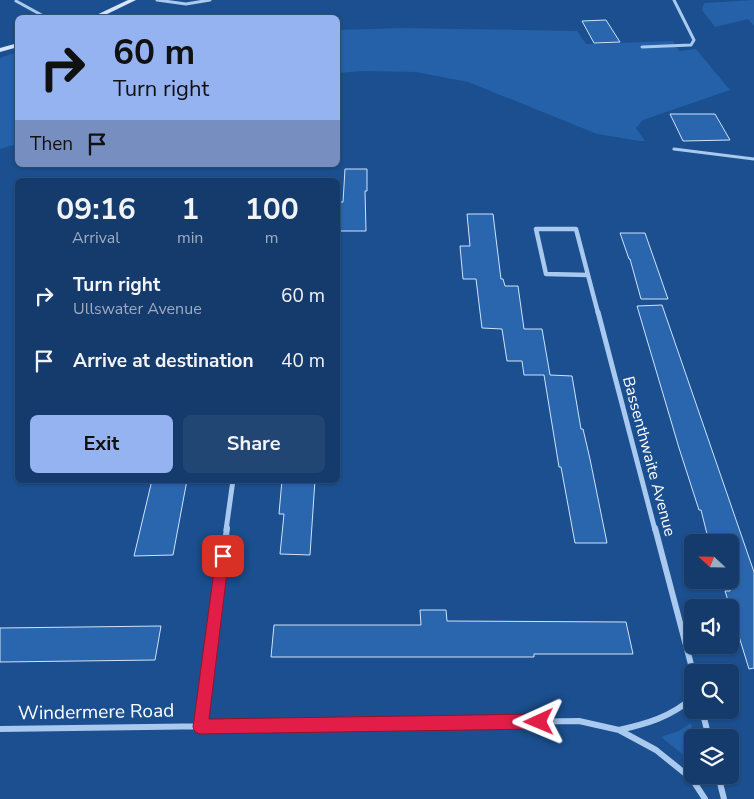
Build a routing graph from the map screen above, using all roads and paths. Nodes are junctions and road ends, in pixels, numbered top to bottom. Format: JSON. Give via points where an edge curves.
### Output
{"nodes":[{"id":1,"x":133,"y":0,"type":"edge"},
{"id":2,"x":157,"y":0,"type":"edge"},
{"id":3,"x":210,"y":0,"type":"edge"},
{"id":4,"x":674,"y":0,"type":"edge"},
{"id":5,"x":16,"y":1,"type":"dead end"},
{"id":6,"x":42,"y":15,"type":"edge"},
{"id":7,"x":100,"y":15,"type":"edge"},
{"id":8,"x":15,"y":46,"type":"edge"},
{"id":9,"x":642,"y":47,"type":"dead end"},
{"id":10,"x":0,"y":50,"type":"edge"},
{"id":11,"x":674,"y":150,"type":"dead end"},
{"id":12,"x":754,"y":159,"type":"edge"},
{"id":13,"x":588,"y":275,"type":"junction"},
{"id":14,"x":233,"y":483,"type":"edge"},
{"id":15,"x":691,"y":664,"type":"edge"},
{"id":16,"x":684,"y":707,"type":"edge"},
{"id":17,"x":200,"y":727,"type":"junction"},
{"id":18,"x":0,"y":728,"type":"edge"},
{"id":19,"x":619,"y":730,"type":"junction"},
{"id":20,"x":720,"y":784,"type":"edge"},
{"id":21,"x":705,"y":799,"type":"edge"},
{"id":22,"x":724,"y":799,"type":"edge"}],
"edges":[{"from":1,"to":7,"type":"street"},
{"from":2,"to":3,"type":"street","via":[[186,4]]},
{"from":4,"to":9,"type":"street","via":[[694,40],[690,45]]},
{"from":5,"to":6,"type":"street"},
{"from":8,"to":10,"type":"street"},
{"from":11,"to":12,"type":"lane"},
{"from":13,"to":13,"type":"street","name":"Bassenthwaite Avenue","via":[[546,274],[536,229],[576,229]]},
{"from":13,"to":15,"type":"street","name":"Bassenthwaite Avenue"},
{"from":14,"to":17,"type":"street"},
{"from":16,"to":19,"type":"street","via":[[639,726]]},
{"from":17,"to":18,"type":"street","name":"Windermere Road"},
{"from":17,"to":19,"type":"street","name":"Windermere Road","via":[[579,721]]},
{"from":19,"to":21,"type":"street","name":"Windermere Road","via":[[656,750],[685,773]]},
{"from":20,"to":22,"type":"street"}]}
